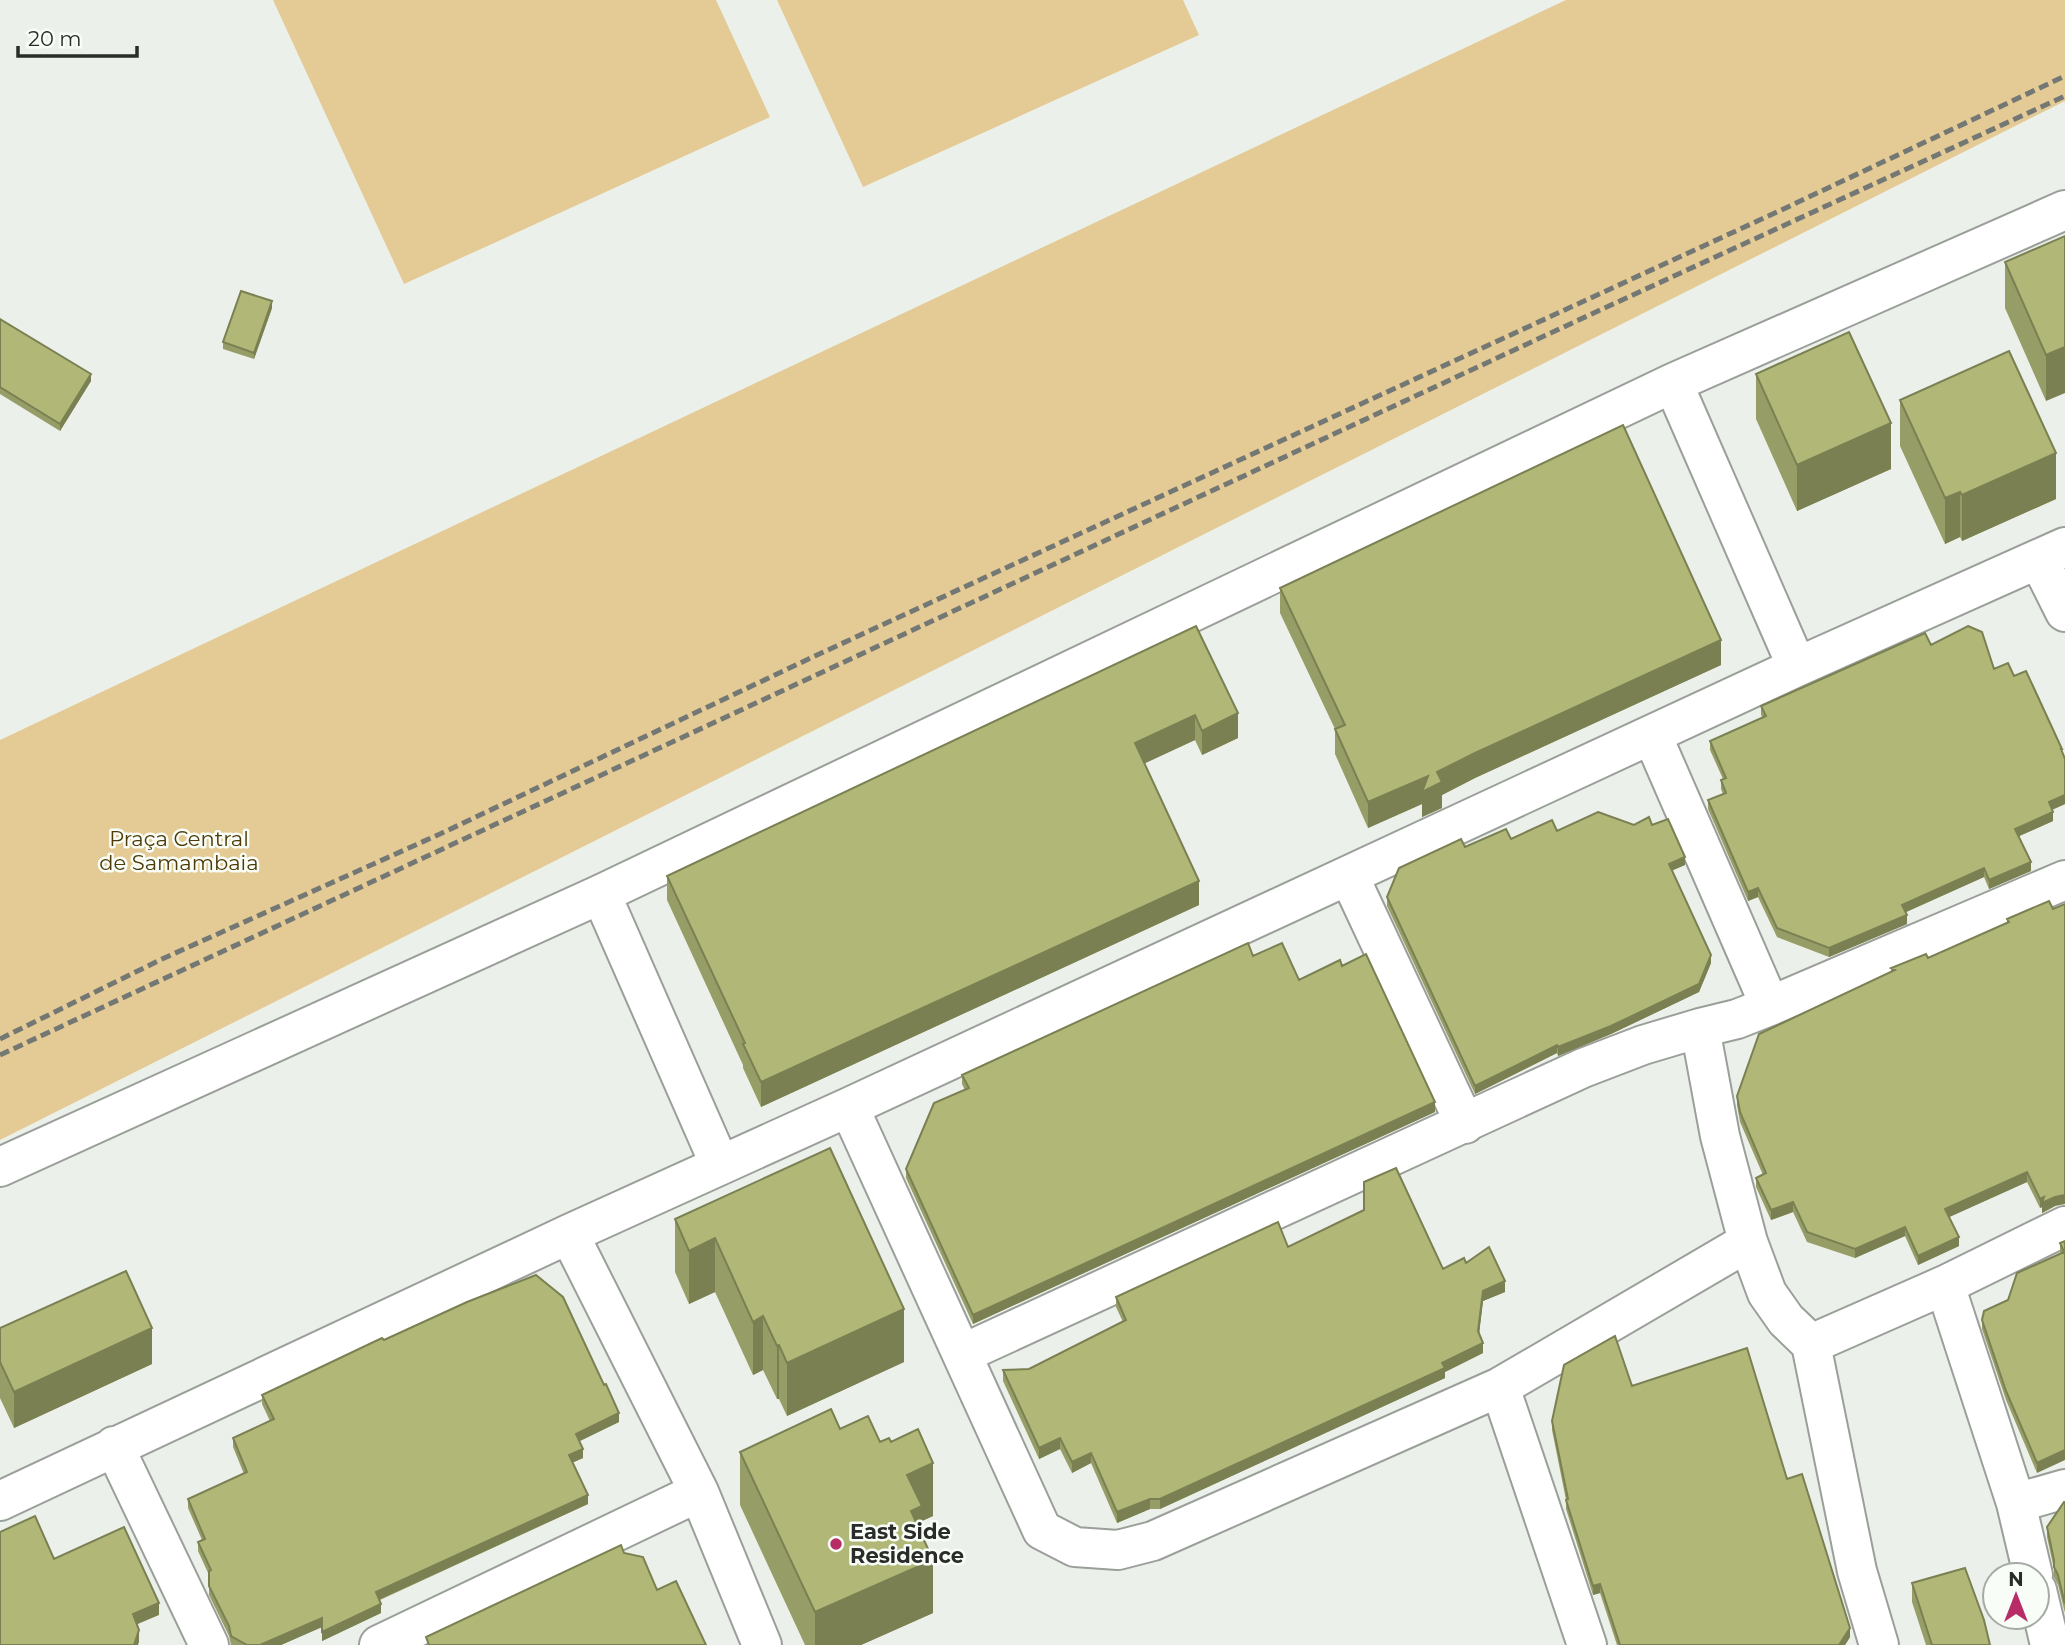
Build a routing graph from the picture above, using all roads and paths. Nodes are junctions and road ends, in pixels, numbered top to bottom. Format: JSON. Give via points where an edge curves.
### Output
{"nodes":[{"id":1,"x":2065,"y":210,"type":"edge"},
{"id":2,"x":1673,"y":383,"type":"junction"},
{"id":3,"x":2052,"y":554,"type":"edge"},
{"id":4,"x":2065,"y":612,"type":"edge"},
{"id":5,"x":1797,"y":667,"type":"junction"},
{"id":6,"x":1652,"y":735,"type":"junction"},
{"id":7,"x":1349,"y":876,"type":"junction"},
{"id":8,"x":2065,"y":880,"type":"edge"},
{"id":9,"x":601,"y":894,"type":"junction"},
{"id":10,"x":1770,"y":1006,"type":"junction"},
{"id":11,"x":1700,"y":1028,"type":"junction"},
{"id":12,"x":849,"y":1107,"type":"junction"},
{"id":13,"x":1465,"y":1124,"type":"junction"},
{"id":14,"x":720,"y":1165,"type":"junction"},
{"id":15,"x":0,"y":1167,"type":"edge"},
{"id":16,"x":2065,"y":1226,"type":"edge"},
{"id":17,"x":569,"y":1234,"type":"junction"},
{"id":18,"x":1748,"y":1242,"type":"junction"},
{"id":19,"x":1945,"y":1285,"type":"junction"},
{"id":20,"x":1811,"y":1344,"type":"junction"},
{"id":21,"x":962,"y":1354,"type":"junction"},
{"id":22,"x":1500,"y":1387,"type":"junction"},
{"id":23,"x":114,"y":1446,"type":"junction"},
{"id":24,"x":2065,"y":1489,"type":"edge"},
{"id":25,"x":699,"y":1492,"type":"junction"},
{"id":26,"x":0,"y":1501,"type":"edge"},
{"id":27,"x":2015,"y":1503,"type":"junction"},
{"id":28,"x":2030,"y":1561,"type":"edge"},
{"id":29,"x":209,"y":1645,"type":"edge"},
{"id":30,"x":379,"y":1645,"type":"edge"},
{"id":31,"x":762,"y":1645,"type":"edge"},
{"id":32,"x":1587,"y":1645,"type":"edge"},
{"id":33,"x":1879,"y":1645,"type":"edge"}],
"edges":[{"from":1,"to":2,"type":"street"},
{"from":2,"to":5,"type":"street"},
{"from":2,"to":9,"type":"street"},
{"from":3,"to":4,"type":"street"},
{"from":3,"to":5,"type":"street"},
{"from":5,"to":6,"type":"street"},
{"from":6,"to":7,"type":"street"},
{"from":6,"to":10,"type":"street"},
{"from":7,"to":12,"type":"street"},
{"from":7,"to":13,"type":"street"},
{"from":8,"to":10,"type":"street"},
{"from":9,"to":14,"type":"street"},
{"from":9,"to":15,"type":"street"},
{"from":10,"to":11,"type":"street"},
{"from":11,"to":13,"type":"street","via":[[1583,1068]]},
{"from":11,"to":18,"type":"street","via":[[1720,1136]]},
{"from":12,"to":14,"type":"street"},
{"from":12,"to":21,"type":"street"},
{"from":13,"to":21,"type":"street"},
{"from":14,"to":17,"type":"street"},
{"from":16,"to":19,"type":"street"},
{"from":17,"to":23,"type":"street"},
{"from":17,"to":25,"type":"street"},
{"from":18,"to":20,"type":"street","via":[[1767,1293]]},
{"from":18,"to":22,"type":"street"},
{"from":19,"to":20,"type":"street"},
{"from":19,"to":27,"type":"street"},
{"from":20,"to":33,"type":"street","via":[[1857,1572]]},
{"from":21,"to":22,"type":"street","via":[[1042,1530],[1075,1547],[1118,1550],[1153,1541]]},
{"from":22,"to":32,"type":"street"},
{"from":23,"to":26,"type":"street"},
{"from":23,"to":29,"type":"street"},
{"from":24,"to":27,"type":"street"},
{"from":25,"to":30,"type":"street"},
{"from":25,"to":31,"type":"street"},
{"from":27,"to":28,"type":"street"}]}
